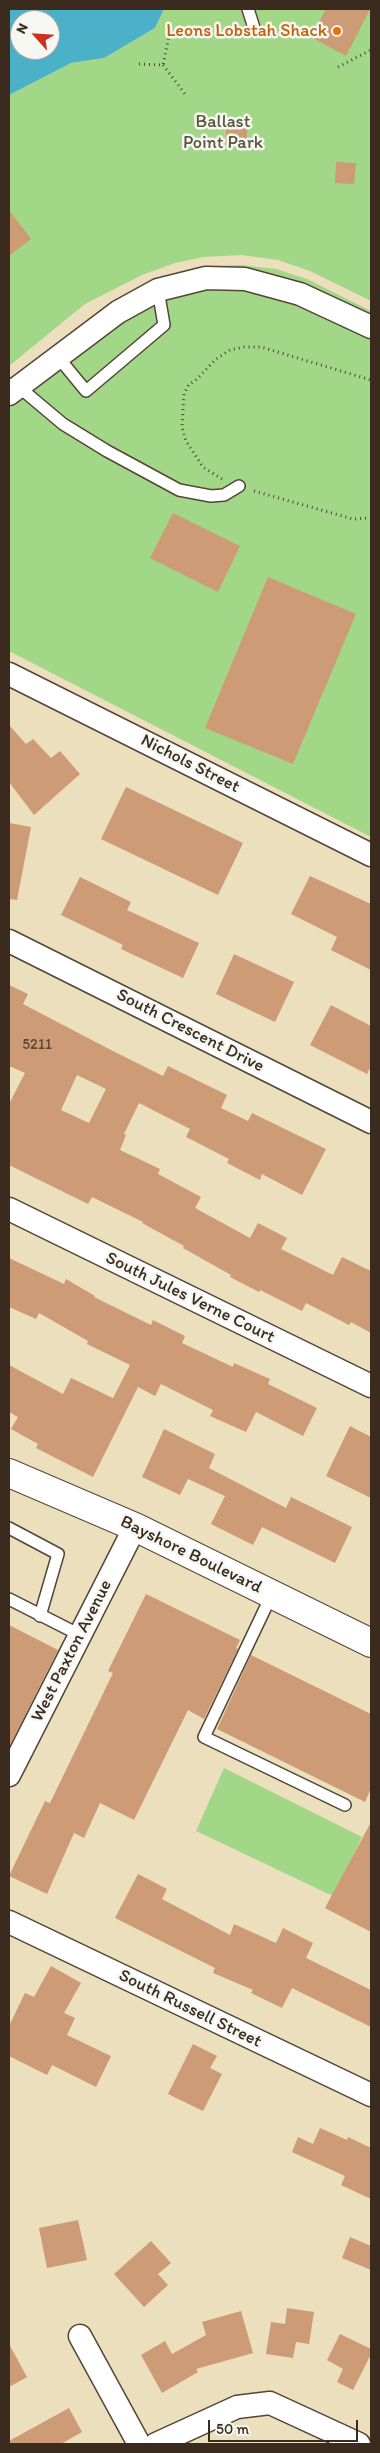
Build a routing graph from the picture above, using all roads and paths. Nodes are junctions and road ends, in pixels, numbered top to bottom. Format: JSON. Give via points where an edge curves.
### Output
{"nodes":[{"id":1,"x":248,"y":9,"type":"edge"},
{"id":2,"x":170,"y":26,"type":"dead end"},
{"id":3,"x":255,"y":32,"type":"dead end"},
{"id":4,"x":371,"y":50,"type":"edge"},
{"id":5,"x":139,"y":64,"type":"dead end"},
{"id":6,"x":163,"y":65,"type":"junction"},
{"id":7,"x":338,"y":67,"type":"dead end"},
{"id":8,"x":185,"y":94,"type":"dead end"},
{"id":9,"x":158,"y":290,"type":"junction"},
{"id":10,"x":371,"y":327,"type":"edge"},
{"id":11,"x":58,"y":357,"type":"junction"},
{"id":12,"x":371,"y":380,"type":"edge"},
{"id":13,"x":14,"y":390,"type":"edge"},
{"id":14,"x":239,"y":486,"type":"junction"},
{"id":15,"x":371,"y":518,"type":"edge"},
{"id":16,"x":9,"y":674,"type":"edge"},
{"id":17,"x":371,"y":855,"type":"edge"},
{"id":18,"x":9,"y":941,"type":"edge"},
{"id":19,"x":371,"y":1122,"type":"edge"},
{"id":20,"x":9,"y":1209,"type":"edge"},
{"id":21,"x":371,"y":1386,"type":"edge"},
{"id":22,"x":9,"y":1473,"type":"edge"},
{"id":23,"x":134,"y":1527,"type":"junction"},
{"id":24,"x":9,"y":1528,"type":"edge"},
{"id":25,"x":272,"y":1594,"type":"junction"},
{"id":26,"x":9,"y":1600,"type":"edge"},
{"id":27,"x":40,"y":1616,"type":"junction"},
{"id":28,"x":80,"y":1635,"type":"junction"},
{"id":29,"x":371,"y":1643,"type":"edge"},
{"id":30,"x":9,"y":1776,"type":"edge"},
{"id":31,"x":345,"y":1805,"type":"dead end"},
{"id":32,"x":9,"y":1922,"type":"edge"},
{"id":33,"x":371,"y":2095,"type":"edge"},
{"id":34,"x":80,"y":2336,"type":"dead end"},
{"id":35,"x":371,"y":2432,"type":"edge"},
{"id":36,"x":139,"y":2444,"type":"edge"},
{"id":37,"x":156,"y":2444,"type":"edge"},
{"id":38,"x":359,"y":2444,"type":"edge"},
{"id":39,"x":365,"y":2444,"type":"edge"}],
"edges":[{"from":1,"to":3,"type":"lane"},
{"from":2,"to":6,"type":"path"},
{"from":4,"to":7,"type":"path"},
{"from":5,"to":6,"type":"path"},
{"from":6,"to":8,"type":"path"},
{"from":9,"to":10,"type":"street","via":[[206,278],[244,279],[300,294]]},
{"from":9,"to":11,"type":"street","via":[[118,312]]},
{"from":9,"to":11,"type":"lane","via":[[164,325],[86,392]]},
{"from":11,"to":13,"type":"street"},
{"from":12,"to":14,"type":"path","via":[[261,347],[237,348],[216,359],[189,384],[184,394],[182,426],[186,441],[203,467]]},
{"from":13,"to":14,"type":"lane","via":[[107,451],[179,490],[212,496],[224,495]]},
{"from":14,"to":15,"type":"path","via":[[353,520]]},
{"from":16,"to":17,"type":"street","name":"Nichols Street"},
{"from":18,"to":19,"type":"street","name":"South Crescent Drive"},
{"from":20,"to":21,"type":"street","name":"South Jules Verne Court"},
{"from":22,"to":23,"type":"street","name":"Bayshore Boulevard"},
{"from":23,"to":25,"type":"street","name":"Bayshore Boulevard"},
{"from":23,"to":28,"type":"street","name":"West Paxton Avenue"},
{"from":24,"to":27,"type":"lane","via":[[58,1554]]},
{"from":25,"to":29,"type":"street","name":"Bayshore Boulevard"},
{"from":25,"to":31,"type":"lane","via":[[204,1737]]},
{"from":26,"to":27,"type":"lane"},
{"from":27,"to":28,"type":"lane"},
{"from":28,"to":30,"type":"street","name":"West Paxton Avenue"},
{"from":32,"to":33,"type":"street","name":"South Russell Street"},
{"from":34,"to":36,"type":"street"},
{"from":35,"to":39,"type":"street"},
{"from":37,"to":38,"type":"street","via":[[236,2407],[270,2403]]}]}
